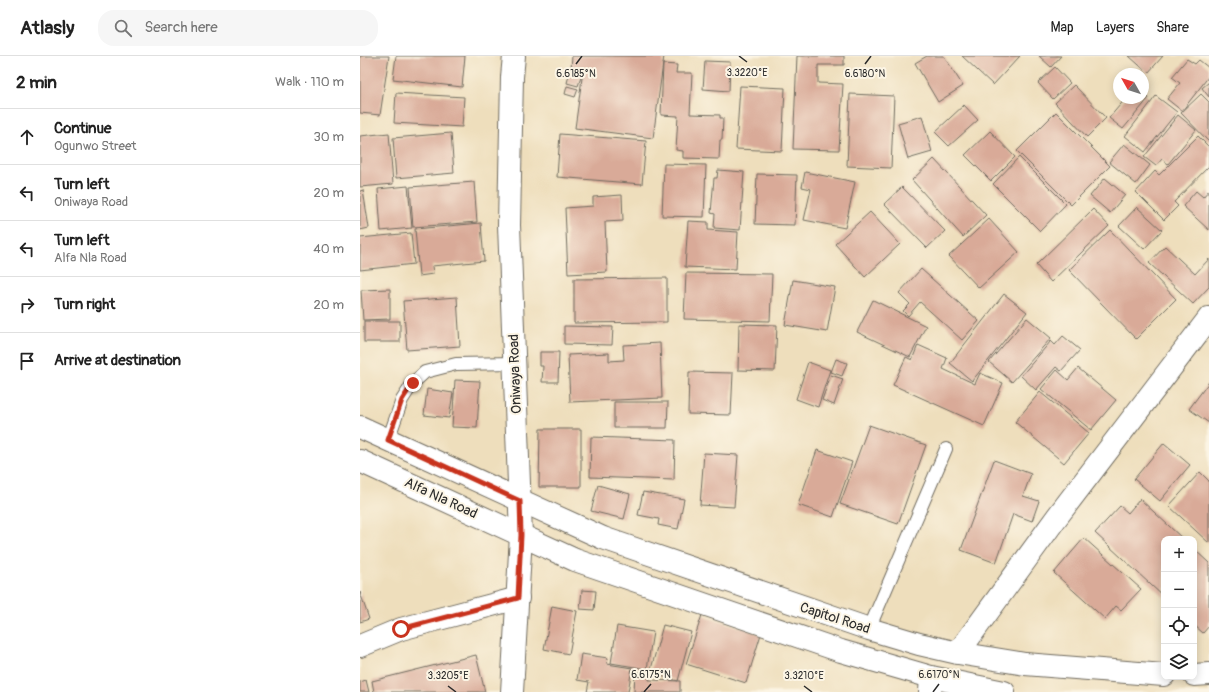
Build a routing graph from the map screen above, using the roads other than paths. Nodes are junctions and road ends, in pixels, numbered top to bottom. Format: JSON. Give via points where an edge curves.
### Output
{"nodes":[{"id":1,"x":514,"y":56,"type":"edge"},
{"id":2,"x":1209,"y":318,"type":"edge"},
{"id":3,"x":515,"y":363,"type":"junction"},
{"id":4,"x":360,"y":427,"type":"edge"},
{"id":5,"x":388,"y":440,"type":"junction"},
{"id":6,"x":946,"y":449,"type":"dead end"},
{"id":7,"x":360,"y":461,"type":"edge"},
{"id":8,"x":520,"y":501,"type":"junction"},
{"id":9,"x":521,"y":535,"type":"junction"},
{"id":10,"x":518,"y":598,"type":"junction"},
{"id":11,"x":869,"y":629,"type":"junction"},
{"id":12,"x":360,"y":646,"type":"edge"},
{"id":13,"x":958,"y":653,"type":"junction"},
{"id":14,"x":1209,"y":674,"type":"edge"},
{"id":15,"x":1161,"y":675,"type":"edge"},
{"id":16,"x":1197,"y":675,"type":"edge"},
{"id":17,"x":930,"y":684,"type":"edge"},
{"id":18,"x":512,"y":692,"type":"edge"},
{"id":19,"x":1004,"y":692,"type":"edge"}],
"edges":[{"from":1,"to":3,"type":"main road","name":"Oniwaya Road","via":[[509,225]]},
{"from":2,"to":13,"type":"main road","via":[[1057,517]]},
{"from":3,"to":5,"type":"lane","via":[[456,364],[425,372],[413,383],[402,400]]},
{"from":3,"to":8,"type":"main road","name":"Oniwaya Road"},
{"from":4,"to":5,"type":"main road"},
{"from":5,"to":8,"type":"main road"},
{"from":6,"to":11,"type":"lane"},
{"from":7,"to":9,"type":"main road","name":"Alfa Nla Road"},
{"from":8,"to":9,"type":"main road","name":"Oniwaya Road"},
{"from":8,"to":11,"type":"main road","name":"Capitol Road","via":[[603,538]]},
{"from":9,"to":10,"type":"main road","name":"Oniwaya Road"},
{"from":9,"to":17,"type":"main road","name":"Capitol Road","via":[[575,560]]},
{"from":10,"to":12,"type":"main road","via":[[401,629]]},
{"from":10,"to":18,"type":"main road","name":"Oniwaya Road"},
{"from":11,"to":13,"type":"main road","name":"Capitol Road"},
{"from":13,"to":15,"type":"main road","name":"Capitol Road","via":[[1026,664]]},
{"from":14,"to":16,"type":"main road"},
{"from":17,"to":19,"type":"main road","name":"Capitol Road"}]}
